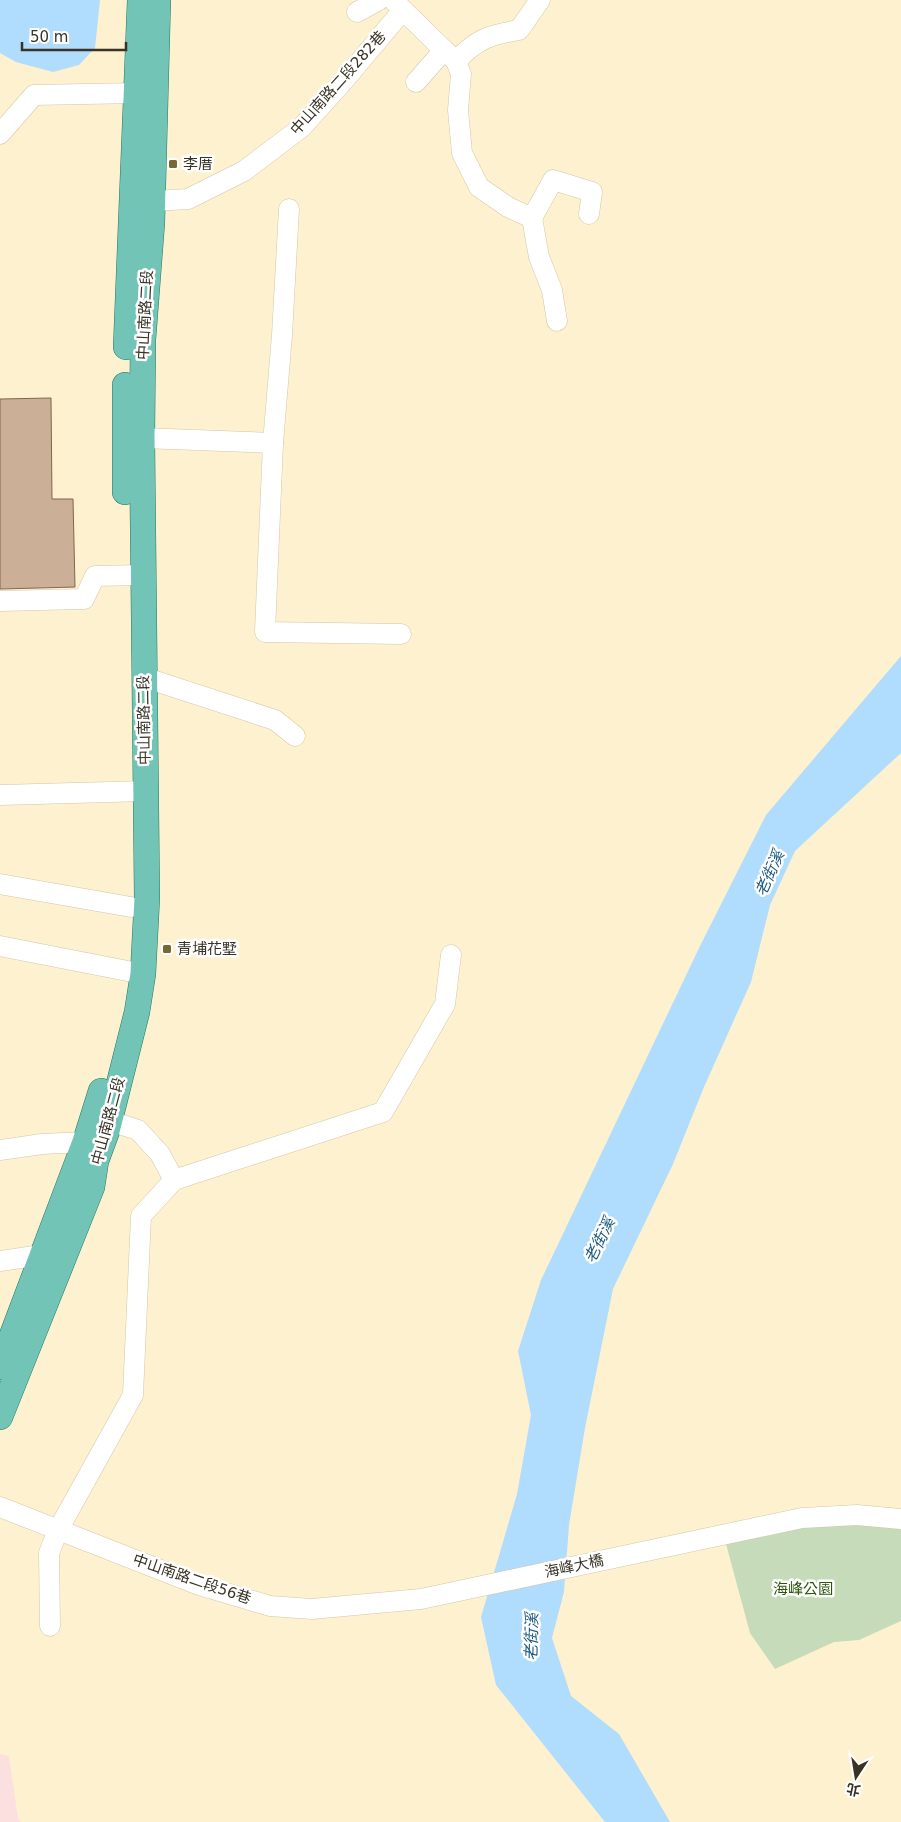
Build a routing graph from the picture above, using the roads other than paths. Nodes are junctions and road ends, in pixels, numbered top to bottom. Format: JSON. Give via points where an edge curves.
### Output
{"nodes":[{"id":1,"x":140,"y":0,"type":"edge"},
{"id":2,"x":158,"y":0,"type":"edge"},
{"id":3,"x":379,"y":0,"type":"edge"},
{"id":4,"x":540,"y":0,"type":"edge"},
{"id":5,"x":398,"y":5,"type":"edge"},
{"id":6,"x":357,"y":12,"type":"dead end"},
{"id":7,"x":450,"y":55,"type":"junction"},
{"id":8,"x":416,"y":82,"type":"dead end"},
{"id":9,"x":136,"y":93,"type":"junction"},
{"id":10,"x":0,"y":134,"type":"edge"},
{"id":11,"x":142,"y":202,"type":"junction"},
{"id":12,"x":289,"y":209,"type":"dead end"},
{"id":13,"x":589,"y":214,"type":"dead end"},
{"id":14,"x":532,"y":218,"type":"junction"},
{"id":15,"x":558,"y":321,"type":"dead end"},
{"id":16,"x":142,"y":438,"type":"junction"},
{"id":17,"x":273,"y":442,"type":"junction"},
{"id":18,"x":134,"y":575,"type":"junction"},
{"id":19,"x":0,"y":601,"type":"edge"},
{"id":20,"x":401,"y":634,"type":"dead end"},
{"id":21,"x":144,"y":677,"type":"junction"},
{"id":22,"x":295,"y":736,"type":"dead end"},
{"id":23,"x":137,"y":791,"type":"junction"},
{"id":24,"x":0,"y":795,"type":"edge"},
{"id":25,"x":0,"y":884,"type":"edge"},
{"id":26,"x":131,"y":907,"type":"junction"},
{"id":27,"x":0,"y":946,"type":"edge"},
{"id":28,"x":451,"y":955,"type":"dead end"},
{"id":29,"x":135,"y":973,"type":"junction"},
{"id":30,"x":110,"y":1121,"type":"junction"},
{"id":31,"x":85,"y":1142,"type":"junction"},
{"id":32,"x":0,"y":1150,"type":"edge"},
{"id":33,"x":174,"y":1180,"type":"junction"},
{"id":34,"x":41,"y":1256,"type":"junction"},
{"id":35,"x":0,"y":1261,"type":"edge"},
{"id":36,"x":0,"y":1367,"type":"edge"},
{"id":37,"x":0,"y":1416,"type":"edge"},
{"id":38,"x":0,"y":1507,"type":"edge"},
{"id":39,"x":901,"y":1519,"type":"edge"},
{"id":40,"x":58,"y":1530,"type":"junction"},
{"id":41,"x":422,"y":1599,"type":"joint"},
{"id":42,"x":50,"y":1626,"type":"dead end"}],
"edges":[{"from":1,"to":9,"type":"main road","name":"中山南路二段"},
{"from":2,"to":11,"type":"main road","name":"中山南路二段"},
{"from":3,"to":6,"type":"street"},
{"from":4,"to":7,"type":"street","via":[[518,30],[494,35]]},
{"from":5,"to":7,"type":"street","name":"中山南路二段282巷"},
{"from":5,"to":11,"type":"street","name":"中山南路二段282巷","via":[[346,78],[302,127],[244,171],[188,199]]},
{"from":7,"to":8,"type":"street"},
{"from":7,"to":14,"type":"street","via":[[460,74],[458,110],[462,153],[479,187],[508,207]]},
{"from":9,"to":10,"type":"street","via":[[34,95]]},
{"from":9,"to":11,"type":"main road","name":"中山南路二段"},
{"from":11,"to":16,"type":"main road","name":"中山南路二段"},
{"from":11,"to":18,"type":"main road","name":"中山南路二段","via":[[127,290],[124,437]]},
{"from":12,"to":17,"type":"street"},
{"from":13,"to":14,"type":"street","via":[[592,192],[553,180]]},
{"from":14,"to":15,"type":"street","via":[[539,257],[552,290]]},
{"from":16,"to":17,"type":"street"},
{"from":16,"to":18,"type":"main road","name":"中山南路二段"},
{"from":17,"to":20,"type":"street","via":[[265,632]]},
{"from":18,"to":19,"type":"street","via":[[95,576],[84,600]]},
{"from":18,"to":21,"type":"main road","name":"中山南路二段"},
{"from":18,"to":23,"type":"main road","name":"中山南路二段"},
{"from":21,"to":22,"type":"street","via":[[275,720]]},
{"from":21,"to":23,"type":"main road","name":"中山南路二段"},
{"from":23,"to":24,"type":"street"},
{"from":23,"to":26,"type":"main road","name":"中山南路二段"},
{"from":23,"to":29,"type":"main road","name":"中山南路二段","via":[[147,898]]},
{"from":25,"to":26,"type":"street"},
{"from":26,"to":29,"type":"main road","name":"中山南路二段"},
{"from":27,"to":29,"type":"street"},
{"from":28,"to":33,"type":"street","via":[[445,1004],[383,1112]]},
{"from":29,"to":30,"type":"main road","name":"中山南路二段","via":[[137,1012]]},
{"from":29,"to":31,"type":"main road","name":"中山南路二段","via":[[122,1008],[103,1087]]},
{"from":30,"to":33,"type":"street","via":[[138,1130],[160,1154]]},
{"from":30,"to":37,"type":"main road","name":"中山南路二段","via":[[96,1161],[92,1188]]},
{"from":31,"to":32,"type":"street"},
{"from":31,"to":34,"type":"main road","name":"中山南路二段"},
{"from":33,"to":40,"type":"street","via":[[141,1216],[133,1395]]},
{"from":34,"to":35,"type":"street"},
{"from":34,"to":36,"type":"main road","name":"中山南路二段"},
{"from":38,"to":40,"type":"street","name":"中山南路二段56巷"},
{"from":39,"to":41,"type":"street","name":"海峰大橋","via":[[857,1515],[802,1518]]},
{"from":40,"to":41,"type":"street","name":"中山南路二段56巷","via":[[199,1585],[270,1606],[312,1609]]},
{"from":40,"to":42,"type":"street","via":[[49,1553]]}]}
